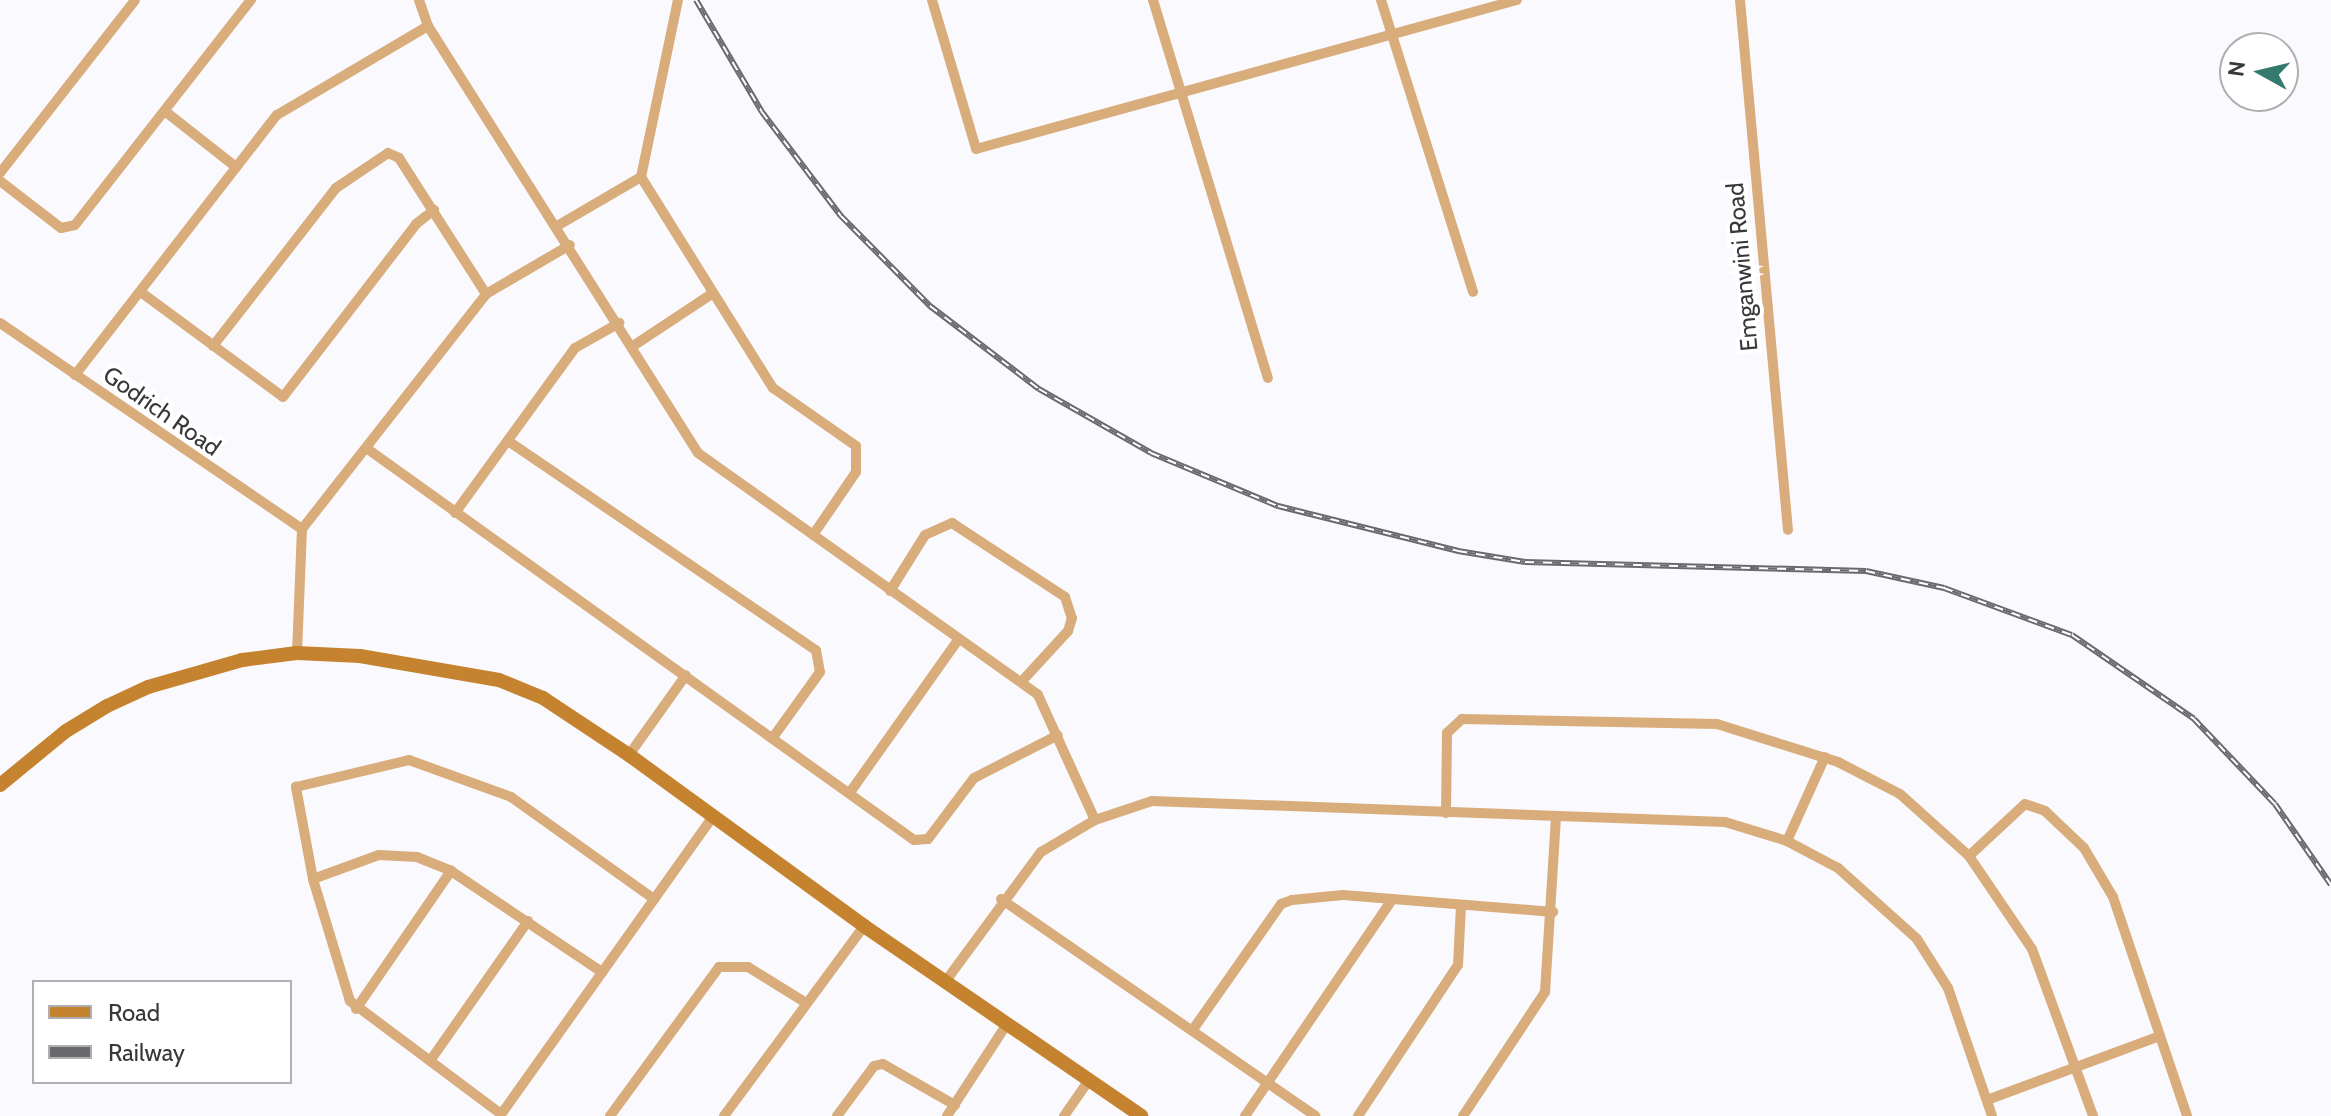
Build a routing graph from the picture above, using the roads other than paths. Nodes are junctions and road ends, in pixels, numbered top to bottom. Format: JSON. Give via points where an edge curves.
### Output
{"nodes":[{"id":1,"x":135,"y":0,"type":"edge"},
{"id":2,"x":250,"y":0,"type":"edge"},
{"id":3,"x":419,"y":0,"type":"edge"},
{"id":4,"x":678,"y":0,"type":"edge"},
{"id":5,"x":932,"y":0,"type":"edge"},
{"id":6,"x":1153,"y":0,"type":"edge"},
{"id":7,"x":1381,"y":0,"type":"edge"},
{"id":8,"x":1517,"y":0,"type":"edge"},
{"id":9,"x":1740,"y":0,"type":"edge"},
{"id":10,"x":428,"y":26,"type":"junction"},
{"id":11,"x":1391,"y":37,"type":"junction"},
{"id":12,"x":1181,"y":96,"type":"junction"},
{"id":13,"x":166,"y":112,"type":"junction"},
{"id":14,"x":236,"y":167,"type":"junction"},
{"id":15,"x":0,"y":173,"type":"edge"},
{"id":16,"x":641,"y":177,"type":"junction"},
{"id":17,"x":0,"y":181,"type":"edge"},
{"id":18,"x":434,"y":210,"type":"junction"},
{"id":19,"x":557,"y":226,"type":"junction"},
{"id":20,"x":570,"y":245,"type":"junction"},
{"id":21,"x":1473,"y":292,"type":"dead end"},
{"id":22,"x":142,"y":293,"type":"junction"},
{"id":23,"x":486,"y":294,"type":"junction"},
{"id":24,"x":710,"y":295,"type":"junction"},
{"id":25,"x":0,"y":323,"type":"edge"},
{"id":26,"x":619,"y":323,"type":"junction"},
{"id":27,"x":213,"y":346,"type":"junction"},
{"id":28,"x":633,"y":346,"type":"junction"},
{"id":29,"x":75,"y":375,"type":"junction"},
{"id":30,"x":1268,"y":378,"type":"dead end"},
{"id":31,"x":508,"y":441,"type":"junction"},
{"id":32,"x":369,"y":450,"type":"junction"},
{"id":33,"x":455,"y":513,"type":"junction"},
{"id":34,"x":302,"y":529,"type":"junction"},
{"id":35,"x":1788,"y":530,"type":"dead end"},
{"id":36,"x":813,"y":535,"type":"junction"},
{"id":37,"x":890,"y":591,"type":"junction"},
{"id":38,"x":958,"y":640,"type":"junction"},
{"id":39,"x":297,"y":653,"type":"junction"},
{"id":40,"x":686,"y":675,"type":"junction"},
{"id":41,"x":1022,"y":681,"type":"junction"},
{"id":42,"x":1058,"y":735,"type":"junction"},
{"id":43,"x":774,"y":736,"type":"junction"},
{"id":44,"x":629,"y":755,"type":"junction"},
{"id":45,"x":1825,"y":757,"type":"junction"},
{"id":46,"x":0,"y":785,"type":"edge"},
{"id":47,"x":851,"y":791,"type":"junction"},
{"id":48,"x":1446,"y":813,"type":"junction"},
{"id":49,"x":713,"y":816,"type":"junction"},
{"id":50,"x":1556,"y":817,"type":"junction"},
{"id":51,"x":1095,"y":820,"type":"junction"},
{"id":52,"x":1787,"y":841,"type":"junction"},
{"id":53,"x":1969,"y":856,"type":"junction"},
{"id":54,"x":451,"y":871,"type":"junction"},
{"id":55,"x":313,"y":879,"type":"junction"},
{"id":56,"x":654,"y":899,"type":"junction"},
{"id":57,"x":1001,"y":899,"type":"junction"},
{"id":58,"x":1390,"y":903,"type":"junction"},
{"id":59,"x":1461,"y":906,"type":"junction"},
{"id":60,"x":1553,"y":912,"type":"junction"},
{"id":61,"x":528,"y":921,"type":"junction"},
{"id":62,"x":864,"y":926,"type":"junction"},
{"id":63,"x":602,"y":972,"type":"junction"},
{"id":64,"x":945,"y":982,"type":"junction"},
{"id":65,"x":806,"y":1003,"type":"junction"},
{"id":66,"x":356,"y":1009,"type":"junction"},
{"id":67,"x":1007,"y":1024,"type":"junction"},
{"id":68,"x":1194,"y":1028,"type":"junction"},
{"id":69,"x":2160,"y":1036,"type":"junction"},
{"id":70,"x":430,"y":1061,"type":"junction"},
{"id":71,"x":2076,"y":1065,"type":"junction"},
{"id":72,"x":1089,"y":1080,"type":"junction"},
{"id":73,"x":1269,"y":1082,"type":"junction"},
{"id":74,"x":1987,"y":1100,"type":"junction"},
{"id":75,"x":955,"y":1105,"type":"junction"},
{"id":76,"x":501,"y":1115,"type":"edge"},
{"id":77,"x":610,"y":1116,"type":"edge"},
{"id":78,"x":724,"y":1116,"type":"edge"},
{"id":79,"x":837,"y":1116,"type":"edge"},
{"id":80,"x":947,"y":1116,"type":"edge"},
{"id":81,"x":1064,"y":1116,"type":"edge"},
{"id":82,"x":1141,"y":1116,"type":"edge"},
{"id":83,"x":1245,"y":1116,"type":"edge"},
{"id":84,"x":1315,"y":1116,"type":"edge"},
{"id":85,"x":1358,"y":1116,"type":"edge"},
{"id":86,"x":1463,"y":1116,"type":"edge"},
{"id":87,"x":1992,"y":1116,"type":"edge"},
{"id":88,"x":2093,"y":1116,"type":"edge"},
{"id":89,"x":2187,"y":1116,"type":"edge"}],
"edges":[{"from":1,"to":15,"type":"street"},
{"from":2,"to":13,"type":"street"},
{"from":3,"to":10,"type":"street"},
{"from":4,"to":16,"type":"street"},
{"from":5,"to":12,"type":"street","via":[[976,149]]},
{"from":6,"to":12,"type":"street"},
{"from":7,"to":11,"type":"street"},
{"from":8,"to":11,"type":"street"},
{"from":9,"to":35,"type":"street","name":"Emganwini Road"},
{"from":10,"to":14,"type":"street","via":[[283,110]]},
{"from":10,"to":19,"type":"street"},
{"from":11,"to":12,"type":"street"},
{"from":11,"to":21,"type":"street"},
{"from":12,"to":30,"type":"street"},
{"from":13,"to":14,"type":"street"},
{"from":13,"to":17,"type":"street","via":[[68,229]]},
{"from":14,"to":22,"type":"street"},
{"from":16,"to":19,"type":"street"},
{"from":16,"to":24,"type":"street"},
{"from":18,"to":23,"type":"street"},
{"from":18,"to":27,"type":"street","via":[[416,224],[288,395],[271,392]]},
{"from":18,"to":27,"type":"street","via":[[394,154],[374,158],[336,188]]},
{"from":19,"to":20,"type":"street"},
{"from":20,"to":23,"type":"street"},
{"from":20,"to":26,"type":"street"},
{"from":22,"to":27,"type":"street"},
{"from":22,"to":29,"type":"street"},
{"from":23,"to":32,"type":"street"},
{"from":24,"to":28,"type":"street"},
{"from":24,"to":36,"type":"street","via":[[773,388],[856,446],[856,472]]},
{"from":25,"to":29,"type":"street","name":"Godrich Road"},
{"from":26,"to":28,"type":"street"},
{"from":26,"to":31,"type":"street","via":[[575,348]]},
{"from":28,"to":36,"type":"street","via":[[698,453]]},
{"from":29,"to":34,"type":"street","name":"Godrich Road"},
{"from":31,"to":33,"type":"street"},
{"from":31,"to":43,"type":"street","via":[[816,650],[820,672]]},
{"from":32,"to":33,"type":"street"},
{"from":32,"to":34,"type":"street"},
{"from":33,"to":40,"type":"street"},
{"from":34,"to":39,"type":"street"},
{"from":36,"to":37,"type":"street"},
{"from":37,"to":38,"type":"street"},
{"from":37,"to":41,"type":"street","via":[[925,535],[952,523],[1065,597],[1072,618],[1068,631]]},
{"from":38,"to":41,"type":"street"},
{"from":38,"to":47,"type":"street"},
{"from":39,"to":44,"type":"street","via":[[406,660],[499,680],[543,698]]},
{"from":39,"to":46,"type":"street","via":[[242,660],[148,687],[66,731]]},
{"from":40,"to":43,"type":"street"},
{"from":40,"to":44,"type":"street"},
{"from":41,"to":42,"type":"street","via":[[1038,695]]},
{"from":42,"to":47,"type":"street","via":[[974,778],[925,841]]},
{"from":42,"to":51,"type":"street"},
{"from":43,"to":47,"type":"street"},
{"from":44,"to":49,"type":"street"},
{"from":45,"to":48,"type":"street","via":[[1717,724],[1462,719],[1447,733]]},
{"from":45,"to":52,"type":"street"},
{"from":45,"to":53,"type":"street","via":[[1900,794]]},
{"from":48,"to":50,"type":"street"},
{"from":48,"to":51,"type":"street","via":[[1152,801]]},
{"from":49,"to":56,"type":"street"},
{"from":49,"to":62,"type":"street"},
{"from":50,"to":52,"type":"street","via":[[1725,822]]},
{"from":50,"to":60,"type":"street"},
{"from":51,"to":57,"type":"street","via":[[1041,852]]},
{"from":52,"to":74,"type":"street","via":[[1838,868],[1917,939],[1948,988]]},
{"from":53,"to":69,"type":"street","via":[[2020,806],[2045,811],[2084,848],[2107,883]]},
{"from":53,"to":71,"type":"street","via":[[2032,949]]},
{"from":54,"to":55,"type":"street","via":[[391,853]]},
{"from":54,"to":61,"type":"street"},
{"from":54,"to":66,"type":"street"},
{"from":55,"to":56,"type":"street","via":[[296,787],[402,759],[511,797]]},
{"from":55,"to":66,"type":"street","via":[[343,985]]},
{"from":56,"to":63,"type":"street"},
{"from":57,"to":64,"type":"street"},
{"from":57,"to":68,"type":"street"},
{"from":58,"to":59,"type":"street"},
{"from":58,"to":68,"type":"street","via":[[1336,895],[1281,904]]},
{"from":58,"to":73,"type":"street"},
{"from":59,"to":60,"type":"street"},
{"from":59,"to":85,"type":"street","via":[[1458,965]]},
{"from":60,"to":86,"type":"street","via":[[1540,1005]]},
{"from":61,"to":63,"type":"street"},
{"from":61,"to":70,"type":"street"},
{"from":62,"to":64,"type":"street"},
{"from":62,"to":65,"type":"street"},
{"from":63,"to":76,"type":"street"},
{"from":64,"to":67,"type":"street"},
{"from":65,"to":77,"type":"street","via":[[748,967],[719,967]]},
{"from":65,"to":78,"type":"street"},
{"from":66,"to":70,"type":"street"},
{"from":67,"to":72,"type":"street"},
{"from":67,"to":75,"type":"street"},
{"from":68,"to":73,"type":"street"},
{"from":69,"to":71,"type":"street"},
{"from":69,"to":89,"type":"street"},
{"from":70,"to":76,"type":"street"},
{"from":71,"to":74,"type":"street"},
{"from":71,"to":88,"type":"street"},
{"from":72,"to":81,"type":"street"},
{"from":72,"to":82,"type":"street"},
{"from":73,"to":83,"type":"street"},
{"from":73,"to":84,"type":"street"},
{"from":74,"to":87,"type":"street"},
{"from":75,"to":79,"type":"street","via":[[883,1064],[874,1066]]},
{"from":75,"to":80,"type":"street"}]}
